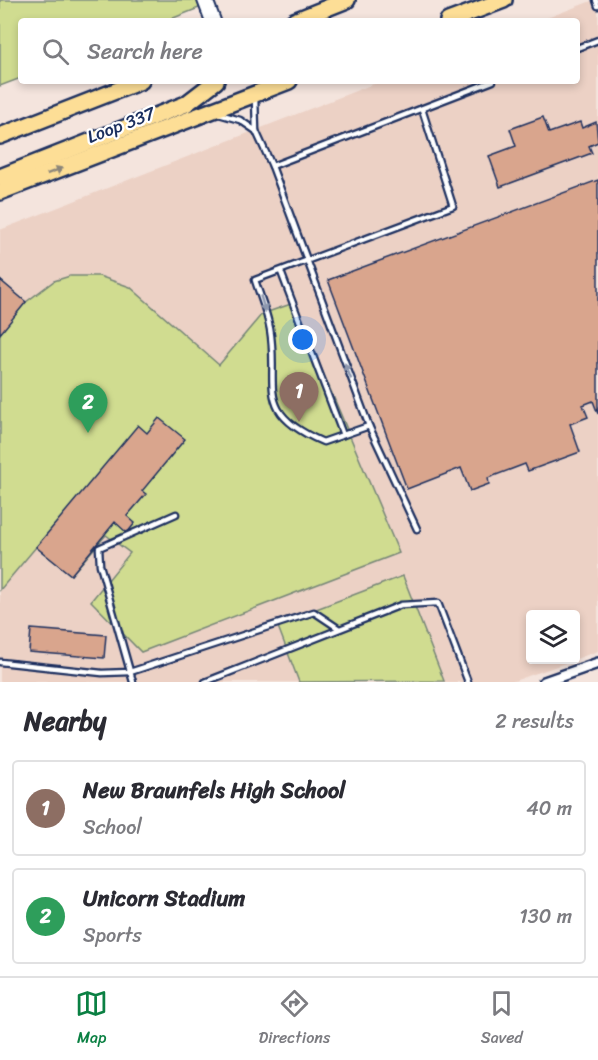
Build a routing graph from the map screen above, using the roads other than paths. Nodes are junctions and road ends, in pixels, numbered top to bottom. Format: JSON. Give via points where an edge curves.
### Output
{"nodes":[{"id":1,"x":205,"y":0,"type":"edge"},
{"id":2,"x":347,"y":0,"type":"edge"},
{"id":3,"x":504,"y":0,"type":"edge"},
{"id":4,"x":596,"y":0,"type":"edge"},
{"id":5,"x":598,"y":6,"type":"edge"},
{"id":6,"x":212,"y":18,"type":"edge"},
{"id":7,"x":302,"y":18,"type":"edge"},
{"id":8,"x":456,"y":18,"type":"edge"},
{"id":9,"x":598,"y":40,"type":"edge"},
{"id":10,"x":580,"y":47,"type":"edge"},
{"id":11,"x":133,"y":84,"type":"edge"},
{"id":12,"x":212,"y":84,"type":"edge"},
{"id":13,"x":277,"y":84,"type":"edge"},
{"id":14,"x":485,"y":84,"type":"edge"},
{"id":15,"x":261,"y":88,"type":"edge"},
{"id":16,"x":422,"y":109,"type":"junction"},
{"id":17,"x":210,"y":111,"type":"junction"},
{"id":18,"x":256,"y":131,"type":"junction"},
{"id":19,"x":0,"y":136,"type":"edge"},
{"id":20,"x":272,"y":166,"type":"junction"},
{"id":21,"x":0,"y":177,"type":"edge"},
{"id":22,"x":0,"y":192,"type":"edge"},
{"id":23,"x":306,"y":262,"type":"junction"},
{"id":24,"x":281,"y":272,"type":"junction"},
{"id":25,"x":369,"y":426,"type":"junction"},
{"id":26,"x":343,"y":435,"type":"junction"},
{"id":27,"x":176,"y":514,"type":"dead end"},
{"id":28,"x":417,"y":530,"type":"dead end"},
{"id":29,"x":338,"y":628,"type":"junction"},
{"id":30,"x":0,"y":662,"type":"edge"},
{"id":31,"x":598,"y":663,"type":"edge"},
{"id":32,"x":129,"y":672,"type":"junction"},
{"id":33,"x":133,"y":682,"type":"edge"},
{"id":34,"x":205,"y":682,"type":"edge"},
{"id":35,"x":468,"y":682,"type":"edge"},
{"id":36,"x":544,"y":682,"type":"edge"}],
"edges":[{"from":1,"to":6,"type":"street"},
{"from":2,"to":7,"type":"main road"},
{"from":3,"to":8,"type":"main road"},
{"from":4,"to":5,"type":"lane"},
{"from":9,"to":10,"type":"lane"},
{"from":11,"to":19,"type":"main road","name":"Loop 337"},
{"from":12,"to":21,"type":"main road","via":[[186,104]]},
{"from":13,"to":15,"type":"main road","name":"Loop 337"},
{"from":14,"to":16,"type":"lane"},
{"from":15,"to":17,"type":"main road","name":"Loop 337"},
{"from":15,"to":18,"type":"lane"},
{"from":16,"to":20,"type":"lane"},
{"from":16,"to":23,"type":"lane","via":[[453,206]]},
{"from":17,"to":18,"type":"lane","via":[[240,120]]},
{"from":22,"to":17,"type":"main road","name":"Loop 337","one_way":true},
{"from":18,"to":20,"type":"lane"},
{"from":20,"to":23,"type":"lane"},
{"from":23,"to":24,"type":"lane"},
{"from":25,"to":23,"type":"lane","one_way":true},
{"from":24,"to":26,"type":"lane"},
{"from":24,"to":26,"type":"lane","one_way":true,"via":[[255,280],[270,330],[274,402],[297,431],[322,442]]},
{"from":25,"to":26,"type":"lane"},
{"from":25,"to":28,"type":"lane"},
{"from":27,"to":32,"type":"lane","via":[[99,548],[100,565]]},
{"from":29,"to":32,"type":"lane","via":[[314,612]]},
{"from":29,"to":34,"type":"lane"},
{"from":29,"to":35,"type":"lane","via":[[400,604],[438,603]]},
{"from":30,"to":32,"type":"lane","via":[[102,673]]},
{"from":31,"to":36,"type":"street"},
{"from":32,"to":33,"type":"lane"}]}
